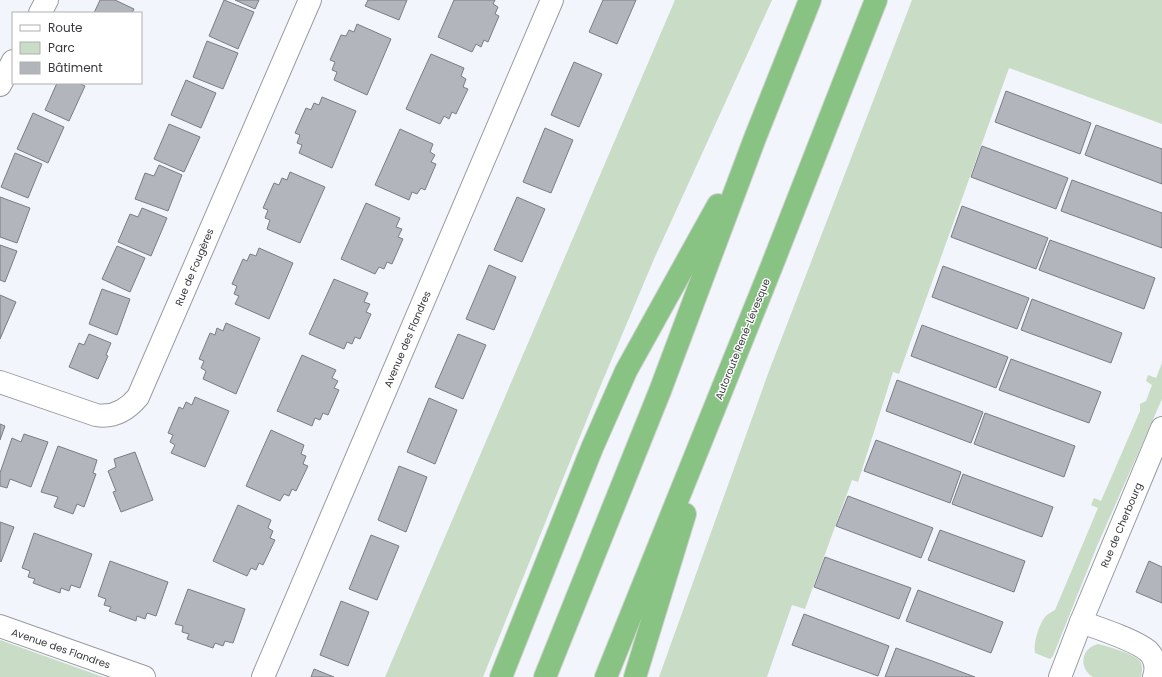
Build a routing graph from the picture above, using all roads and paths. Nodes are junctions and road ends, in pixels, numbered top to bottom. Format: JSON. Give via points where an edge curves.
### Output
{"nodes":[{"id":1,"x":47,"y":0,"type":"edge"},
{"id":2,"x":310,"y":0,"type":"edge"},
{"id":3,"x":552,"y":0,"type":"edge"},
{"id":4,"x":810,"y":0,"type":"edge"},
{"id":5,"x":876,"y":0,"type":"edge"},
{"id":6,"x":41,"y":12,"type":"edge"},
{"id":7,"x":12,"y":63,"type":"edge"},
{"id":8,"x":0,"y":85,"type":"edge"},
{"id":9,"x":756,"y":138,"type":"junction"},
{"id":10,"x":727,"y":375,"type":"junction"},
{"id":11,"x":0,"y":382,"type":"edge"},
{"id":12,"x":1162,"y":428,"type":"edge"},
{"id":13,"x":1081,"y":622,"type":"junction"},
{"id":14,"x":0,"y":626,"type":"edge"},
{"id":15,"x":144,"y":677,"type":"edge"},
{"id":16,"x":262,"y":677,"type":"edge"},
{"id":17,"x":501,"y":677,"type":"edge"},
{"id":18,"x":545,"y":677,"type":"edge"},
{"id":19,"x":606,"y":677,"type":"edge"},
{"id":20,"x":635,"y":677,"type":"edge"},
{"id":21,"x":1060,"y":677,"type":"edge"},
{"id":22,"x":1154,"y":677,"type":"edge"}],
"edges":[{"from":1,"to":6,"type":"street"},
{"from":2,"to":11,"type":"street","name":"Rue de Fougères","via":[[138,397],[123,410],[103,416]]},
{"from":3,"to":16,"type":"street","name":"Avenue des Flandres"},
{"from":4,"to":9,"type":"highway"},
{"from":5,"to":10,"type":"highway","name":"Autoroute René-Lévesque"},
{"from":7,"to":8,"type":"street"},
{"from":9,"to":17,"type":"highway","via":[[626,371],[592,448]]},
{"from":9,"to":18,"type":"highway","via":[[660,391]]},
{"from":10,"to":19,"type":"highway","name":"Autoroute René-Lévesque"},
{"from":10,"to":20,"type":"highway"},
{"from":12,"to":13,"type":"street","name":"Rue de Cherbourg"},
{"from":13,"to":21,"type":"street","name":"Rue de Cherbourg"},
{"from":13,"to":22,"type":"street","via":[[1133,642],[1148,651],[1153,657]]},
{"from":14,"to":15,"type":"street","name":"Avenue des Flandres"}]}
